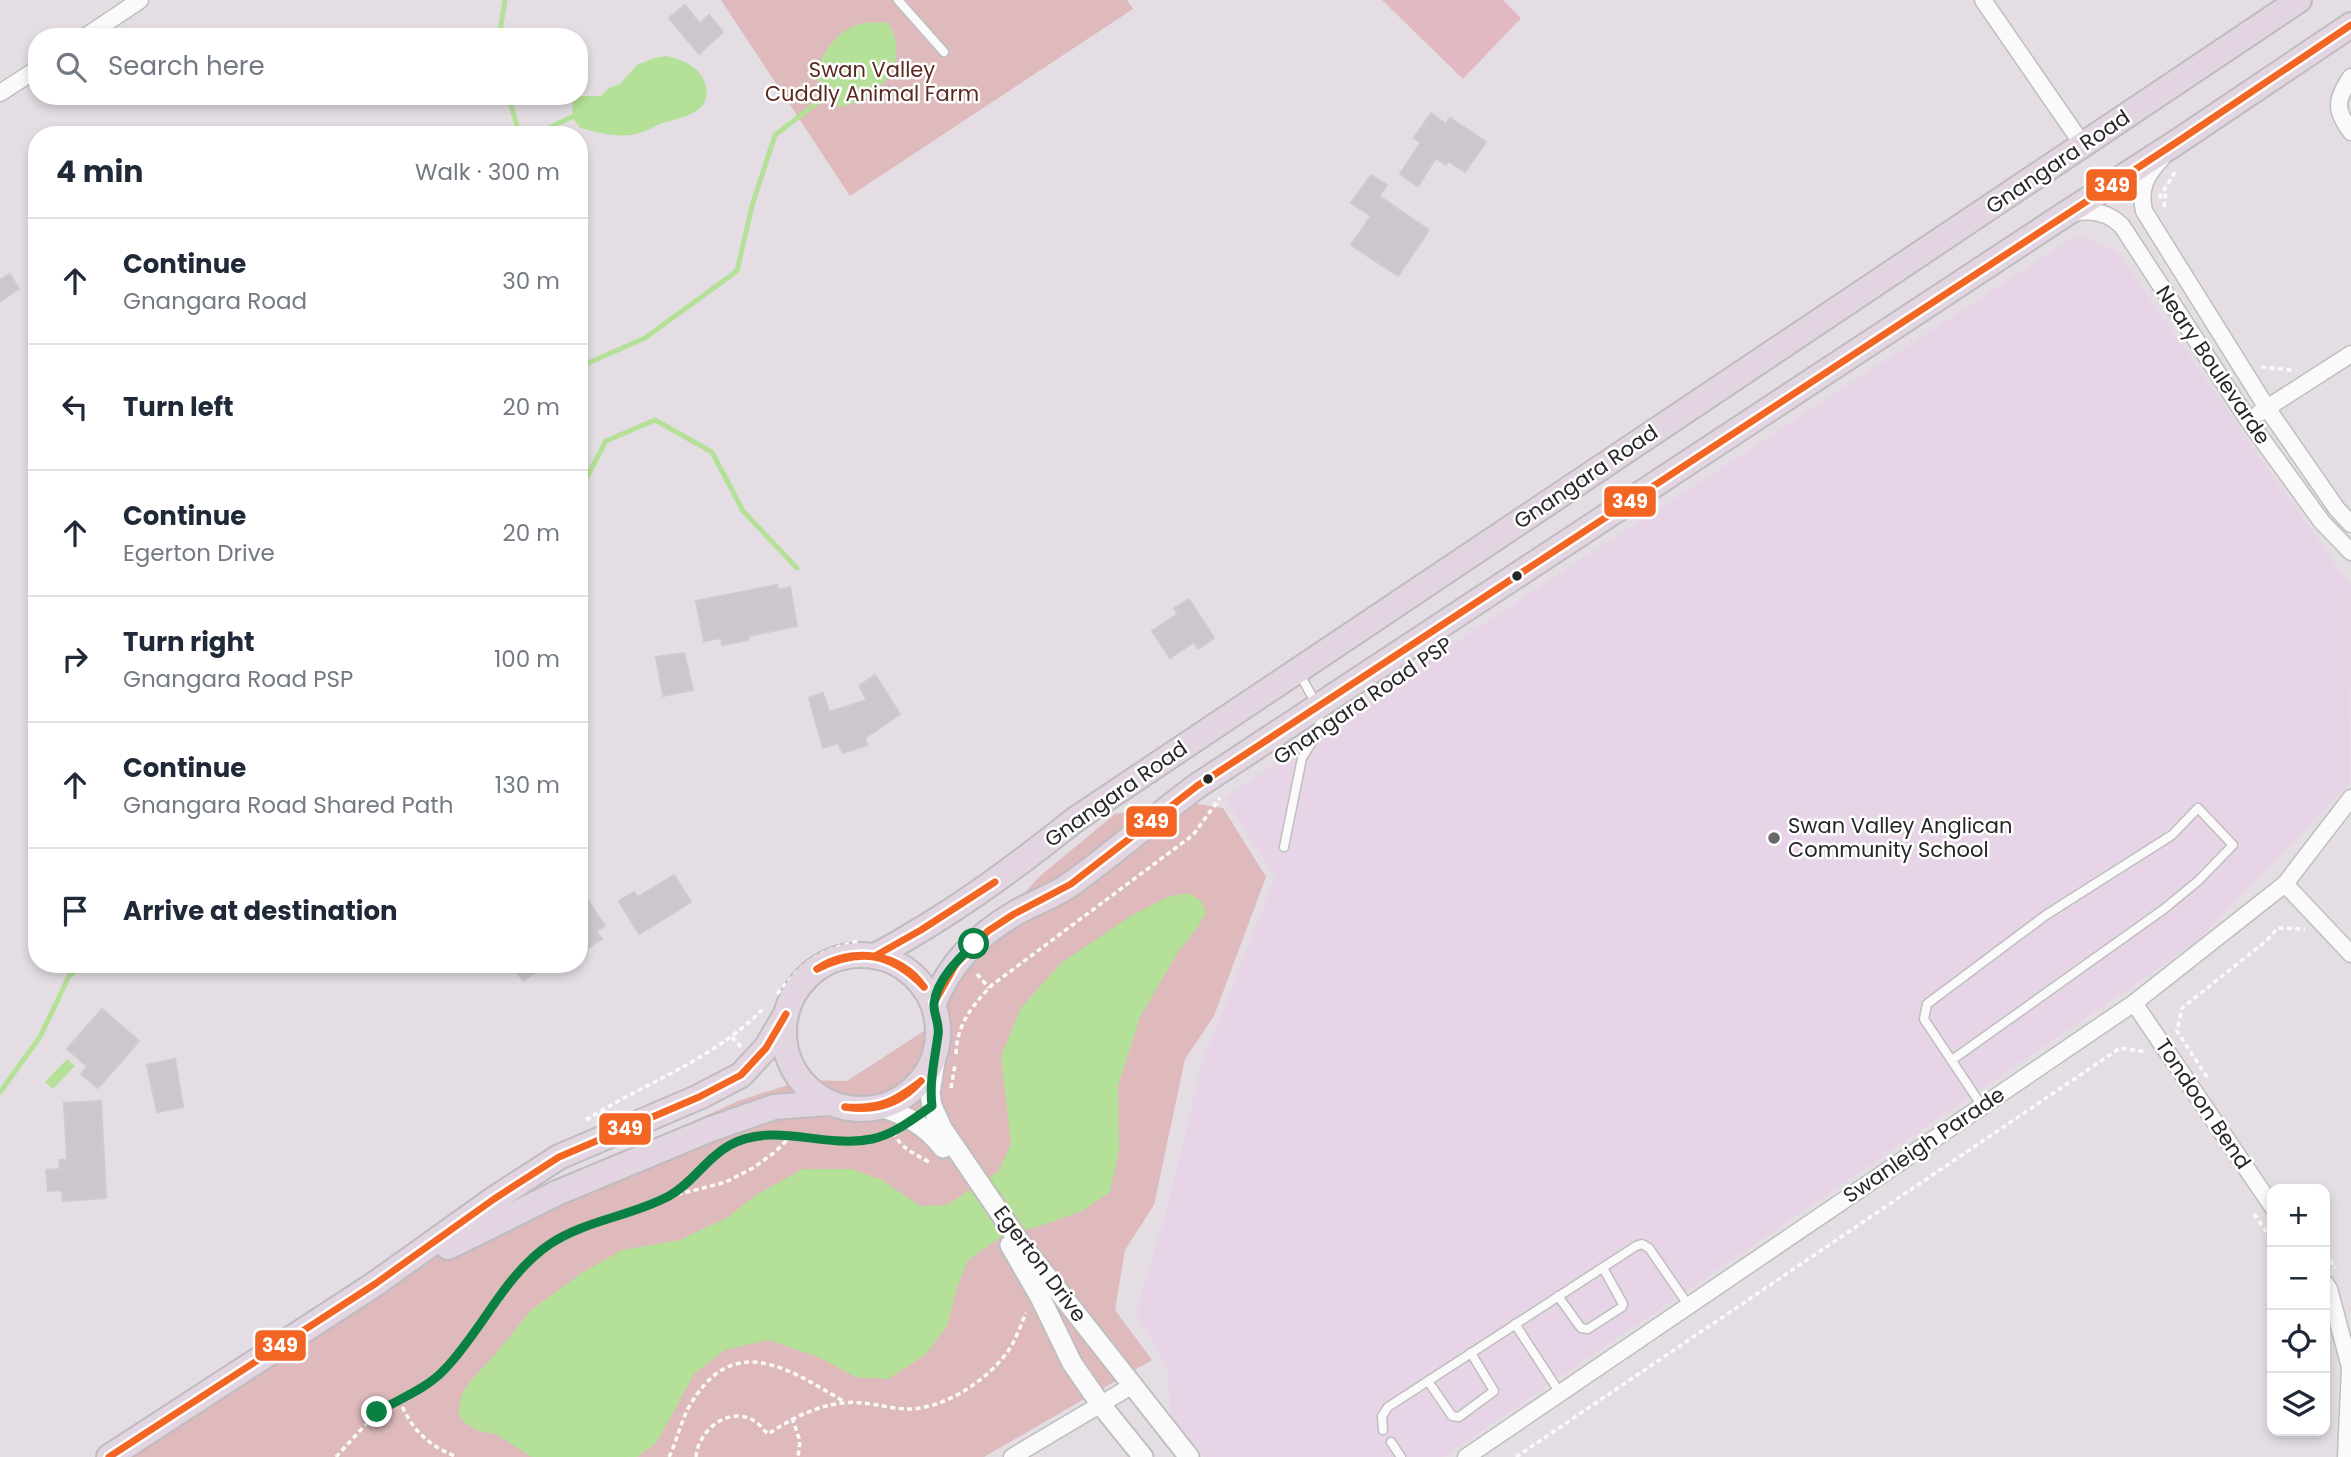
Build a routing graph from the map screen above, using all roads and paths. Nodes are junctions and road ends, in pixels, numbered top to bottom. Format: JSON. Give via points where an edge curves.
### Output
{"nodes":[{"id":1,"x":140,"y":0,"type":"edge"},
{"id":2,"x":898,"y":0,"type":"edge"},
{"id":3,"x":1983,"y":0,"type":"edge"},
{"id":4,"x":2299,"y":0,"type":"edge"},
{"id":5,"x":2351,"y":25,"type":"edge"},
{"id":6,"x":98,"y":28,"type":"edge"},
{"id":7,"x":944,"y":52,"type":"dead end"},
{"id":8,"x":28,"y":75,"type":"edge"},
{"id":9,"x":2351,"y":77,"type":"edge"},
{"id":10,"x":0,"y":93,"type":"edge"},
{"id":11,"x":2351,"y":132,"type":"edge"},
{"id":12,"x":2180,"y":140,"type":"junction"},
{"id":13,"x":2083,"y":145,"type":"junction"},
{"id":14,"x":2168,"y":185,"type":"dead end"},
{"id":15,"x":2061,"y":216,"type":"junction"},
{"id":16,"x":2165,"y":216,"type":"dead end"},
{"id":17,"x":2351,"y":354,"type":"edge"},
{"id":18,"x":2253,"y":358,"type":"dead end"},
{"id":19,"x":2302,"y":385,"type":"junction"},
{"id":20,"x":2267,"y":408,"type":"junction"},
{"id":21,"x":2248,"y":420,"type":"junction"},
{"id":22,"x":2351,"y":524,"type":"edge"},
{"id":23,"x":2351,"y":552,"type":"edge"},
{"id":24,"x":1297,"y":670,"type":"junction"},
{"id":25,"x":1318,"y":706,"type":"junction"},
{"id":26,"x":1230,"y":791,"type":"dead end"},
{"id":27,"x":2351,"y":798,"type":"edge"},
{"id":28,"x":1284,"y":847,"type":"dead end"},
{"id":29,"x":2285,"y":884,"type":"junction"},
{"id":30,"x":2318,"y":919,"type":"junction"},
{"id":31,"x":871,"y":947,"type":"junction"},
{"id":32,"x":2351,"y":954,"type":"edge"},
{"id":33,"x":954,"y":964,"type":"junction"},
{"id":34,"x":989,"y":988,"type":"junction"},
{"id":35,"x":934,"y":1003,"type":"junction"},
{"id":36,"x":2134,"y":1003,"type":"junction"},
{"id":37,"x":786,"y":1014,"type":"junction"},
{"id":38,"x":2177,"y":1031,"type":"junction"},
{"id":39,"x":2161,"y":1042,"type":"junction"},
{"id":40,"x":936,"y":1055,"type":"junction"},
{"id":41,"x":1952,"y":1060,"type":"junction"},
{"id":42,"x":2207,"y":1076,"type":"dead end"},
{"id":43,"x":829,"y":1103,"type":"junction"},
{"id":44,"x":932,"y":1106,"type":"junction"},
{"id":45,"x":1982,"y":1106,"type":"junction"},
{"id":46,"x":880,"y":1107,"type":"junction"},
{"id":47,"x":913,"y":1119,"type":"junction"},
{"id":48,"x":585,"y":1121,"type":"dead end"},
{"id":49,"x":893,"y":1131,"type":"junction"},
{"id":50,"x":752,"y":1138,"type":"dead end"},
{"id":51,"x":786,"y":1141,"type":"dead end"},
{"id":52,"x":732,"y":1144,"type":"dead end"},
{"id":53,"x":934,"y":1165,"type":"dead end"},
{"id":54,"x":967,"y":1173,"type":"junction"},
{"id":55,"x":668,"y":1197,"type":"junction"},
{"id":56,"x":2267,"y":1199,"type":"edge"},
{"id":57,"x":1015,"y":1243,"type":"junction"},
{"id":58,"x":1603,"y":1268,"type":"junction"},
{"id":59,"x":375,"y":1283,"type":"junction"},
{"id":60,"x":2330,"y":1293,"type":"edge"},
{"id":61,"x":1559,"y":1296,"type":"junction"},
{"id":62,"x":1031,"y":1302,"type":"dead end"},
{"id":63,"x":1689,"y":1306,"type":"junction"},
{"id":64,"x":1515,"y":1324,"type":"junction"},
{"id":65,"x":1471,"y":1353,"type":"junction"},
{"id":66,"x":1428,"y":1381,"type":"junction"},
{"id":67,"x":1133,"y":1385,"type":"junction"},
{"id":68,"x":1560,"y":1393,"type":"junction"},
{"id":69,"x":399,"y":1398,"type":"junction"},
{"id":70,"x":845,"y":1402,"type":"junction"},
{"id":71,"x":1101,"y":1405,"type":"junction"},
{"id":72,"x":792,"y":1418,"type":"junction"},
{"id":73,"x":1383,"y":1430,"type":"dead end"},
{"id":74,"x":1391,"y":1442,"type":"dead end"},
{"id":75,"x":109,"y":1457,"type":"edge"},
{"id":76,"x":336,"y":1457,"type":"edge"},
{"id":77,"x":457,"y":1457,"type":"edge"},
{"id":78,"x":669,"y":1457,"type":"edge"},
{"id":79,"x":696,"y":1457,"type":"edge"},
{"id":80,"x":798,"y":1457,"type":"edge"},
{"id":81,"x":1012,"y":1457,"type":"edge"},
{"id":82,"x":1143,"y":1457,"type":"edge"},
{"id":83,"x":1188,"y":1457,"type":"edge"},
{"id":84,"x":1401,"y":1457,"type":"edge"},
{"id":85,"x":1466,"y":1457,"type":"edge"},
{"id":86,"x":1516,"y":1457,"type":"edge"},
{"id":87,"x":2346,"y":1457,"type":"edge"}],
"edges":[{"from":1,"to":6,"type":"street"},
{"from":2,"to":7,"type":"lane"},
{"from":3,"to":13,"type":"street"},
{"from":4,"to":13,"type":"main road","name":"Gnangara Road"},
{"from":5,"to":12,"type":"main road","name":"Gnangara Road"},
{"from":8,"to":10,"type":"street"},
{"from":9,"to":11,"type":"street","via":[[2340,94],[2339,114]]},
{"from":12,"to":15,"type":"main road","name":"Gnangara Road"},
{"from":12,"to":20,"type":"street","name":"Neary Boulevarde","via":[[2144,184],[2144,211]]},
{"from":13,"to":24,"type":"main road","name":"Gnangara Road"},
{"from":14,"to":16,"type":"path"},
{"from":15,"to":21,"type":"street","name":"Neary Boulevarde","via":[[2097,211],[2122,226]]},
{"from":15,"to":25,"type":"main road","name":"Gnangara Road"},
{"from":17,"to":19,"type":"street"},
{"from":18,"to":19,"type":"path","via":[[2261,367],[2292,370]]},
{"from":19,"to":20,"type":"street"},
{"from":20,"to":21,"type":"street"},
{"from":20,"to":22,"type":"street","name":"Neary Boulevarde"},
{"from":21,"to":23,"type":"street","name":"Neary Boulevarde","via":[[2322,522]]},
{"from":24,"to":25,"type":"lane"},
{"from":24,"to":31,"type":"main road","name":"Gnangara Road","via":[[1076,819],[966,902]]},
{"from":25,"to":28,"type":"lane","via":[[1320,729],[1302,758]]},
{"from":25,"to":33,"type":"main road","name":"Gnangara Road","via":[[1188,793],[1068,887],[1015,913]]},
{"from":26,"to":34,"type":"path","via":[[1193,835]]},
{"from":27,"to":29,"type":"street","name":"Swanleigh Parade"},
{"from":29,"to":30,"type":"street"},
{"from":29,"to":36,"type":"street","name":"Swanleigh Parade"},
{"from":30,"to":32,"type":"street"},
{"from":30,"to":38,"type":"path","via":[[2307,929],[2278,928],[2182,1008]]},
{"from":31,"to":35,"type":"main road","via":[[920,981]]},
{"from":31,"to":37,"type":"main road","via":[[829,961],[810,974],[795,992]]},
{"from":31,"to":48,"type":"path","via":[[827,950],[814,957],[722,1044]]},
{"from":33,"to":34,"type":"path","via":[[971,970]]},
{"from":33,"to":35,"type":"main road","name":"Gnangara Road"},
{"from":34,"to":44,"type":"path","via":[[963,1023],[952,1086]]},
{"from":35,"to":40,"type":"main road","via":[[939,1029]]},
{"from":36,"to":39,"type":"street","name":"Tondoon Bend"},
{"from":36,"to":45,"type":"street","name":"Swanleigh Parade"},
{"from":37,"to":43,"type":"main road","via":[[784,1041],[791,1066],[807,1088]]},
{"from":37,"to":59,"type":"main road","via":[[766,1048],[741,1075],[559,1157]]},
{"from":38,"to":39,"type":"path"},
{"from":38,"to":42,"type":"path"},
{"from":39,"to":56,"type":"street","name":"Tondoon Bend"},
{"from":39,"to":86,"type":"path","via":[[2145,1053],[2120,1048]]},
{"from":40,"to":44,"type":"street","name":"Egerton Drive"},
{"from":40,"to":46,"type":"main road","via":[[924,1079],[904,1097]]},
{"from":41,"to":41,"type":"lane","via":[[2164,909],[2233,845],[2198,808],[2172,835],[2046,915],[1927,1004],[1924,1019]]},
{"from":41,"to":45,"type":"lane"},
{"from":43,"to":46,"type":"main road","via":[[854,1110]]},
{"from":43,"to":59,"type":"main road","via":[[774,1107],[688,1138],[557,1193]]},
{"from":44,"to":54,"type":"street","name":"Egerton Drive"},
{"from":45,"to":63,"type":"street","name":"Swanleigh Parade"},
{"from":46,"to":47,"type":"street","name":"Egerton Drive"},
{"from":47,"to":49,"type":"path"},
{"from":47,"to":54,"type":"street","name":"Egerton Drive","via":[[932,1133]]},
{"from":49,"to":50,"type":"path","via":[[870,1139],[841,1141],[786,1135]]},
{"from":49,"to":53,"type":"path","via":[[901,1146]]},
{"from":51,"to":55,"type":"path","via":[[753,1168],[726,1182]]},
{"from":52,"to":55,"type":"path"},
{"from":54,"to":57,"type":"street","name":"Egerton Drive"},
{"from":55,"to":69,"type":"path","via":[[550,1244],[522,1269],[443,1371]]},
{"from":57,"to":67,"type":"street","name":"Egerton Drive"},
{"from":57,"to":71,"type":"street","name":"Egerton Drive","via":[[1072,1363]]},
{"from":58,"to":61,"type":"lane"},
{"from":58,"to":61,"type":"lane","via":[[1623,1304],[1588,1329],[1581,1328]]},
{"from":58,"to":63,"type":"lane","via":[[1646,1244]]},
{"from":59,"to":75,"type":"main road"},
{"from":60,"to":87,"type":"street","via":[[2350,1367]]},
{"from":61,"to":64,"type":"lane"},
{"from":62,"to":70,"type":"path","via":[[1010,1348],[989,1372],[939,1403],[910,1409]]},
{"from":63,"to":68,"type":"street","name":"Swanleigh Parade"},
{"from":64,"to":65,"type":"lane"},
{"from":64,"to":68,"type":"lane"},
{"from":65,"to":66,"type":"lane"},
{"from":65,"to":66,"type":"lane","via":[[1494,1391],[1459,1417],[1452,1416]]},
{"from":66,"to":73,"type":"lane","via":[[1388,1407],[1382,1416]]},
{"from":67,"to":71,"type":"street"},
{"from":67,"to":83,"type":"street","name":"Egerton Drive"},
{"from":68,"to":85,"type":"street","name":"Swanleigh Parade"},
{"from":69,"to":76,"type":"path","via":[[377,1412]]},
{"from":69,"to":77,"type":"path","via":[[416,1432]]},
{"from":70,"to":72,"type":"path"},
{"from":70,"to":78,"type":"path","via":[[796,1373],[766,1362],[739,1363],[702,1386],[679,1427]]},
{"from":71,"to":81,"type":"street"},
{"from":71,"to":82,"type":"street","name":"Egerton Drive"},
{"from":72,"to":79,"type":"path","via":[[768,1434],[756,1422],[727,1419],[710,1426],[700,1439]]},
{"from":72,"to":80,"type":"path","via":[[800,1441]]},
{"from":74,"to":84,"type":"lane"}]}
